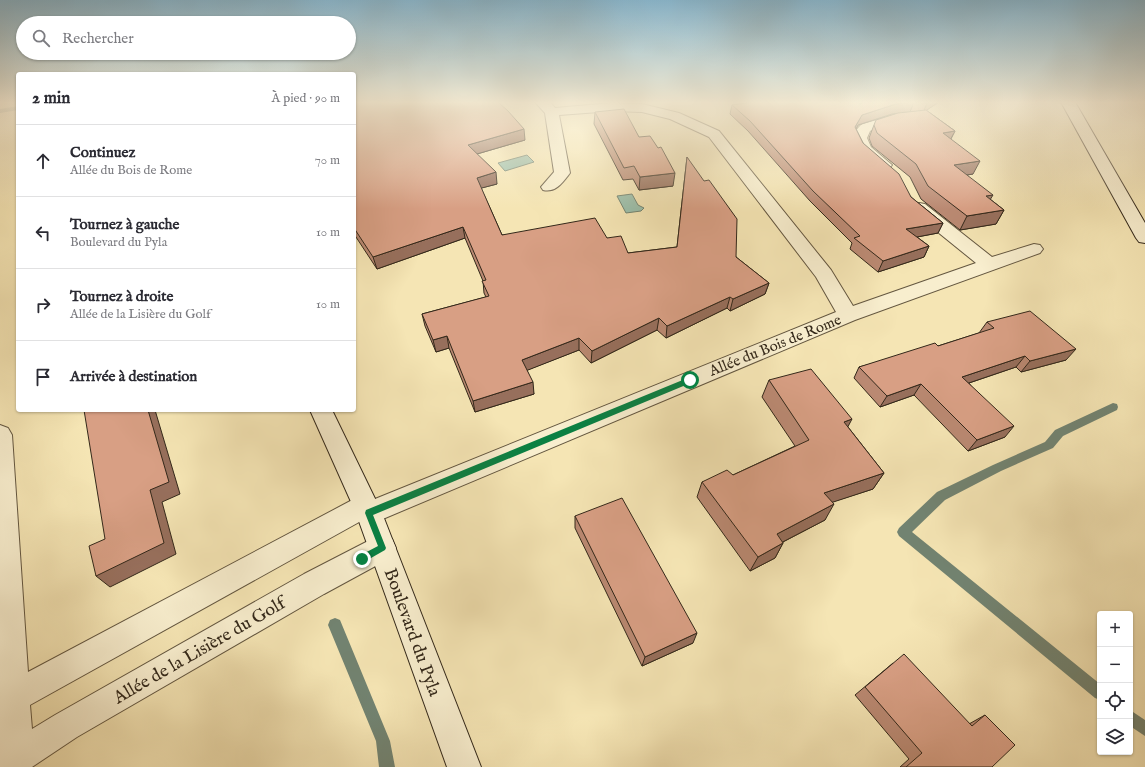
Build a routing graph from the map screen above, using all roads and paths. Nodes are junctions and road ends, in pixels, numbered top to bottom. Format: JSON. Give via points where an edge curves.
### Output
{"nodes":[{"id":1,"x":554,"y":138,"type":"edge"},
{"id":2,"x":717,"y":138,"type":"edge"},
{"id":3,"x":860,"y":138,"type":"edge"},
{"id":4,"x":1088,"y":138,"type":"edge"},
{"id":5,"x":898,"y":177,"type":"edge"},
{"id":6,"x":549,"y":188,"type":"dead end"},
{"id":7,"x":910,"y":196,"type":"edge"},
{"id":8,"x":1145,"y":238,"type":"edge"},
{"id":9,"x":1034,"y":249,"type":"dead end"},
{"id":10,"x":990,"y":265,"type":"junction"},
{"id":11,"x":848,"y":315,"type":"junction"},
{"id":12,"x":322,"y":412,"type":"edge"},
{"id":13,"x":0,"y":435,"type":"edge"},
{"id":14,"x":367,"y":509,"type":"junction"},
{"id":15,"x":382,"y":548,"type":"junction"},
{"id":16,"x":13,"y":697,"type":"junction"},
{"id":17,"x":10,"y":762,"type":"edge"},
{"id":18,"x":464,"y":767,"type":"edge"}],
"edges":[{"from":1,"to":6,"type":"street","via":[[562,173]]},
{"from":2,"to":11,"type":"street","name":"Allée du Bois de Rome","via":[[824,274]]},
{"from":3,"to":5,"type":"street","via":[[865,149]]},
{"from":4,"to":8,"type":"street"},
{"from":7,"to":10,"type":"street","via":[[913,203]]},
{"from":9,"to":10,"type":"street","name":"Allée du Bois de Rome"},
{"from":10,"to":11,"type":"street","name":"Allée du Bois de Rome"},
{"from":11,"to":14,"type":"street","name":"Allée du Bois de Rome"},
{"from":12,"to":14,"type":"street","name":"Boulevard du Pyla"},
{"from":13,"to":16,"type":"street","name":"Allée de la Lisière du Golf"},
{"from":14,"to":15,"type":"street","name":"Boulevard du Pyla"},
{"from":14,"to":16,"type":"street"},
{"from":15,"to":17,"type":"street","name":"Allée de la Lisière du Golf","via":[[73,722]]},
{"from":15,"to":18,"type":"street","name":"Boulevard du Pyla"},
{"from":16,"to":17,"type":"street","name":"Allée de la Lisière du Golf"}]}
